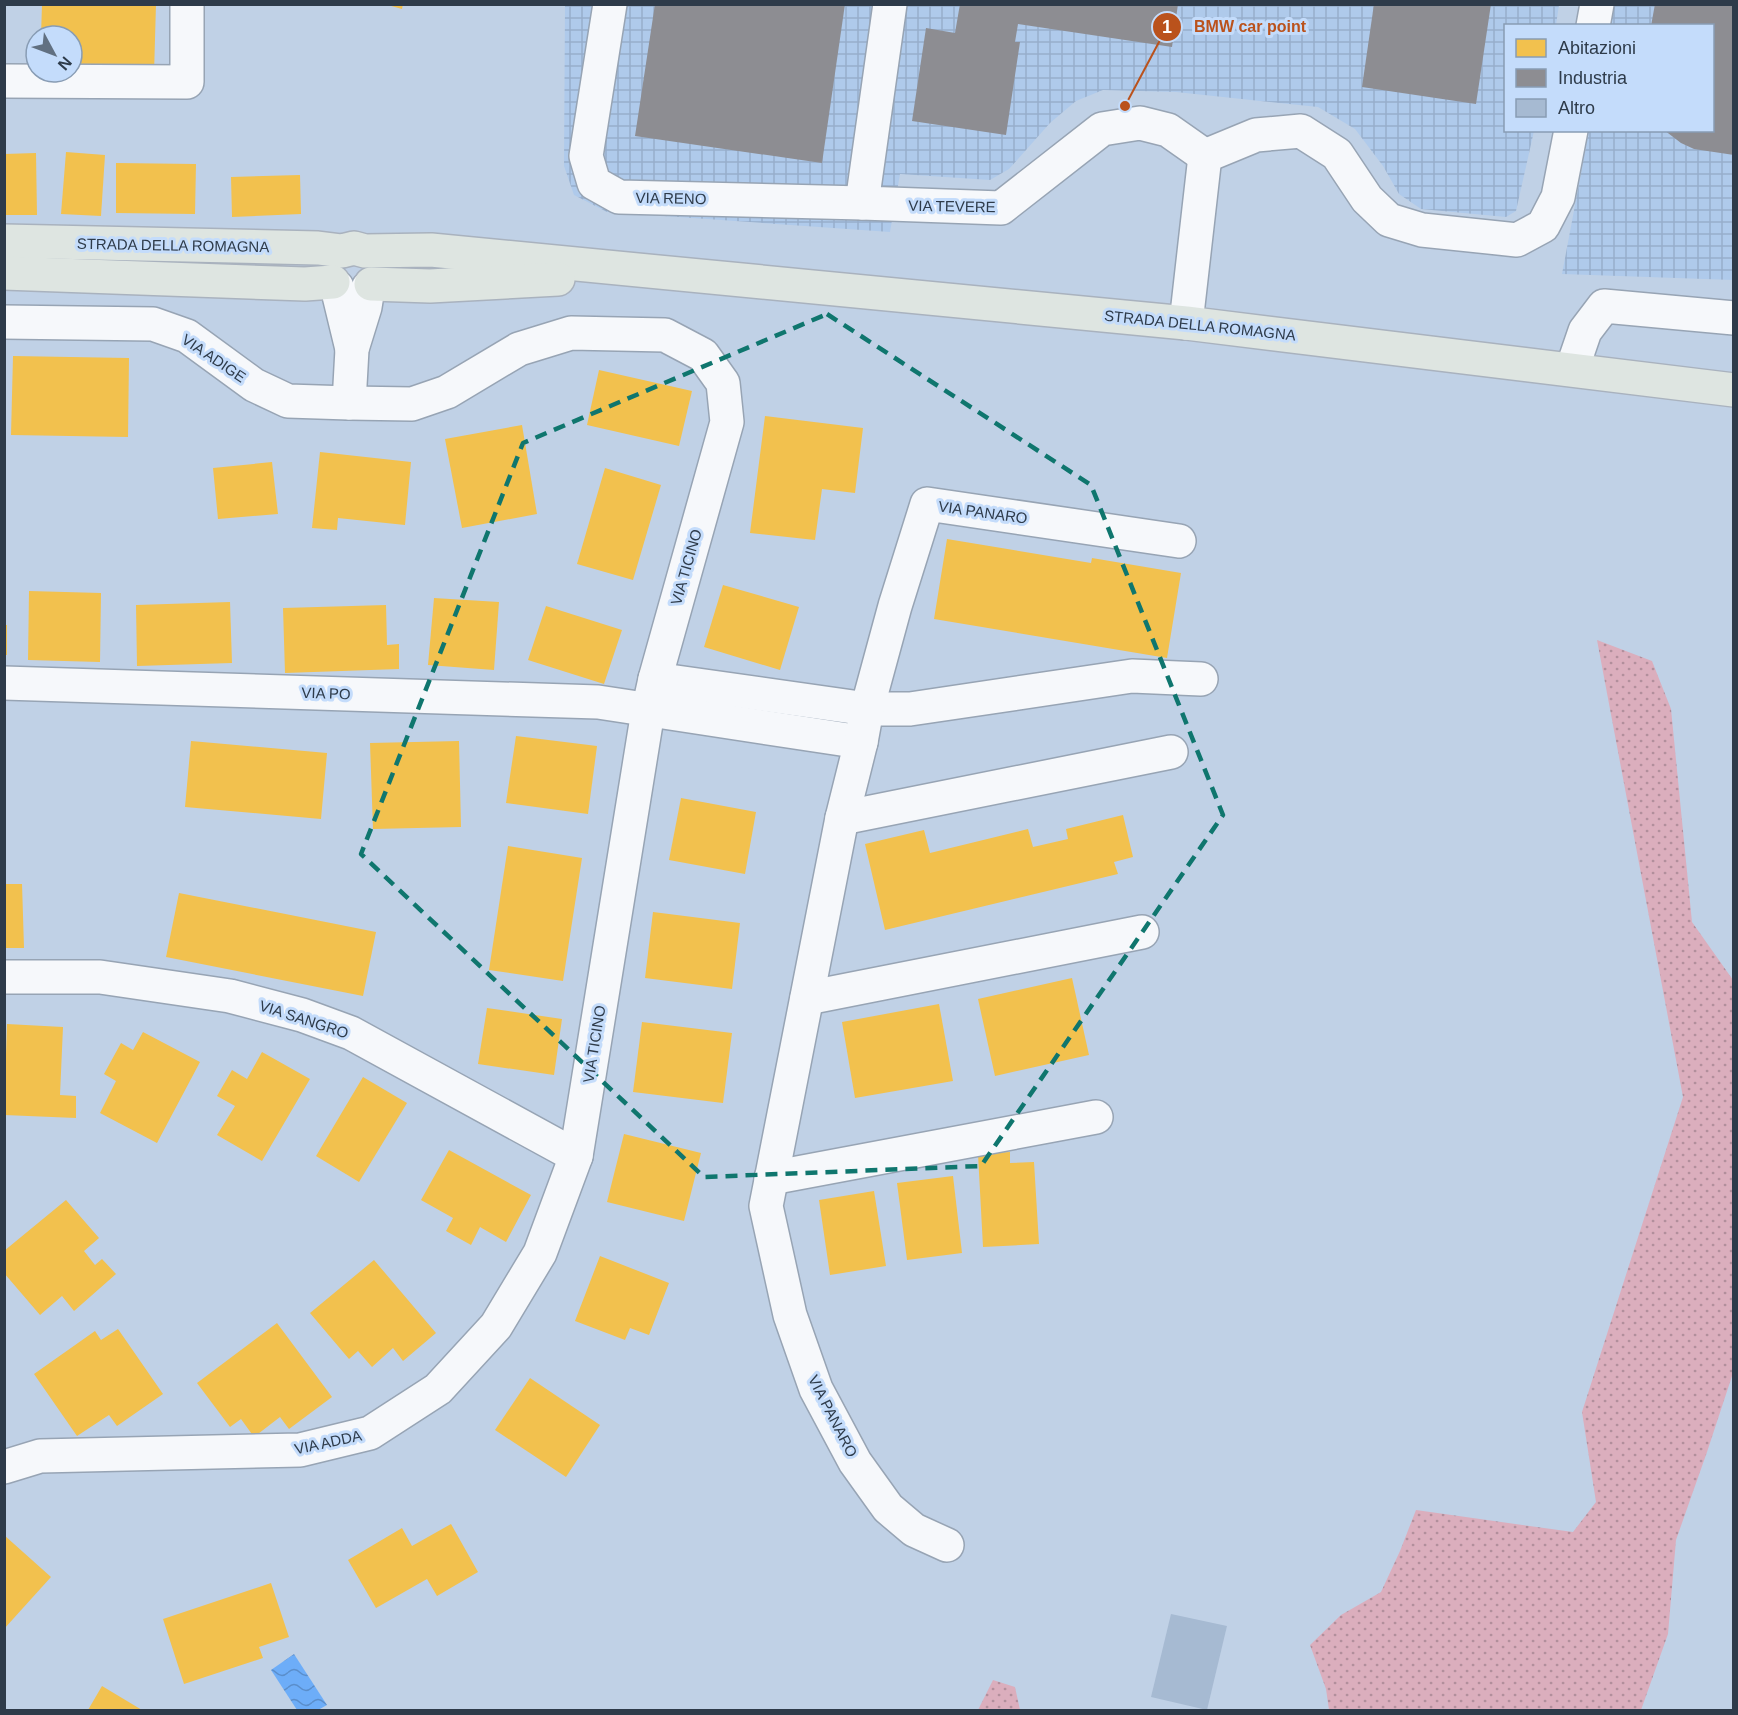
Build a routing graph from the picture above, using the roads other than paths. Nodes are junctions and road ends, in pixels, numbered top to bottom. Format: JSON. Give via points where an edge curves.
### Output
{"nodes":[{"id":1,"x":188,"y":4,"type":"edge"},
{"id":2,"x":610,"y":4,"type":"edge"},
{"id":3,"x":890,"y":4,"type":"edge"},
{"id":4,"x":1597,"y":4,"type":"edge"},
{"id":5,"x":1593,"y":24,"type":"edge"},
{"id":6,"x":4,"y":81,"type":"edge"},
{"id":7,"x":1571,"y":132,"type":"edge"},
{"id":8,"x":1206,"y":156,"type":"junction"},
{"id":9,"x":862,"y":203,"type":"junction"},
{"id":10,"x":4,"y":241,"type":"edge"},
{"id":11,"x":354,"y":251,"type":"junction"},
{"id":12,"x":4,"y":273,"type":"edge"},
{"id":13,"x":665,"y":273,"type":"junction"},
{"id":14,"x":352,"y":285,"type":"junction"},
{"id":15,"x":1734,"y":318,"type":"edge"},
{"id":16,"x":4,"y":322,"type":"edge"},
{"id":17,"x":1186,"y":323,"type":"junction"},
{"id":18,"x":1572,"y":369,"type":"junction"},
{"id":19,"x":1734,"y":390,"type":"edge"},
{"id":20,"x":349,"y":403,"type":"junction"},
{"id":21,"x":1179,"y":541,"type":"dead end"},
{"id":22,"x":655,"y":679,"type":"junction"},
{"id":23,"x":1201,"y":679,"type":"dead end"},
{"id":24,"x":4,"y":682,"type":"edge"},
{"id":25,"x":867,"y":710,"type":"junction"},
{"id":26,"x":648,"y":711,"type":"junction"},
{"id":27,"x":861,"y":742,"type":"junction"},
{"id":28,"x":1171,"y":752,"type":"dead end"},
{"id":29,"x":842,"y":818,"type":"junction"},
{"id":30,"x":1142,"y":932,"type":"dead end"},
{"id":31,"x":4,"y":977,"type":"edge"},
{"id":32,"x":807,"y":998,"type":"junction"},
{"id":33,"x":1096,"y":1117,"type":"dead end"},
{"id":34,"x":576,"y":1155,"type":"junction"},
{"id":35,"x":771,"y":1178,"type":"junction"},
{"id":36,"x":4,"y":1467,"type":"edge"},
{"id":37,"x":947,"y":1545,"type":"dead end"}],
"edges":[{"from":1,"to":6,"type":"street","via":[[187,82]]},
{"from":2,"to":9,"type":"street","name":"VIA RENO","via":[[586,156],[594,183],[619,197]]},
{"from":3,"to":9,"type":"street"},
{"from":4,"to":5,"type":"street"},
{"from":7,"to":8,"type":"street","via":[[1558,197],[1543,226],[1517,240],[1422,230],[1389,220],[1367,198],[1337,154],[1301,131],[1256,135]]},
{"from":8,"to":9,"type":"street","name":"VIA TEVERE","via":[[1168,130],[1140,123],[1102,129],[1001,208]]},
{"from":8,"to":17,"type":"street"},
{"from":10,"to":11,"type":"main road","name":"STRADA DELLA ROMAGNA"},
{"from":11,"to":13,"type":"main road","name":"STRADA DELLA ROMAGNA","via":[[431,250]]},
{"from":11,"to":14,"type":"main road","via":[[333,259],[330,271]]},
{"from":12,"to":14,"type":"main road","name":"STRADA DELLA ROMAGNA"},
{"from":13,"to":14,"type":"main road","name":"STRADA DELLA ROMAGNA","via":[[430,286]]},
{"from":13,"to":17,"type":"main road","name":"STRADA DELLA ROMAGNA"},
{"from":14,"to":20,"type":"street"},
{"from":15,"to":18,"type":"street","via":[[1604,306],[1585,331]]},
{"from":16,"to":20,"type":"street","name":"VIA ADIGE","via":[[153,324],[187,336],[254,385],[288,401]]},
{"from":17,"to":18,"type":"main road","name":"STRADA DELLA ROMAGNA"},
{"from":18,"to":19,"type":"main road","name":"STRADA DELLA ROMAGNA"},
{"from":20,"to":22,"type":"street","name":"VIA TICINO","via":[[412,404],[447,392],[519,349],[571,333],[665,335],[703,355],[723,383],[727,422]]},
{"from":21,"to":25,"type":"street","name":"VIA PANARO","via":[[927,504]]},
{"from":22,"to":25,"type":"street"},
{"from":22,"to":26,"type":"street","name":"VIA TICINO"},
{"from":23,"to":25,"type":"street","via":[[1132,675],[910,710]]},
{"from":24,"to":26,"type":"street","name":"VIA PO","via":[[598,702]]},
{"from":25,"to":27,"type":"street","name":"VIA PANARO"},
{"from":26,"to":27,"type":"street"},
{"from":26,"to":34,"type":"street","name":"VIA TICINO"},
{"from":27,"to":29,"type":"street","name":"VIA PANARO"},
{"from":28,"to":29,"type":"street"},
{"from":29,"to":32,"type":"street","name":"VIA PANARO"},
{"from":30,"to":32,"type":"street"},
{"from":31,"to":34,"type":"street","name":"VIA SANGRO","via":[[100,976],[230,996],[302,1015],[351,1033]]},
{"from":32,"to":35,"type":"street","name":"VIA PANARO"},
{"from":33,"to":35,"type":"street"},
{"from":34,"to":36,"type":"street","name":"VIA ADDA","via":[[540,1253],[496,1326],[438,1389],[370,1433],[300,1450],[40,1456]]},
{"from":35,"to":37,"type":"street","name":"VIA PANARO","via":[[766,1206],[790,1315],[816,1389],[855,1462],[888,1508],[914,1530]]}]}
